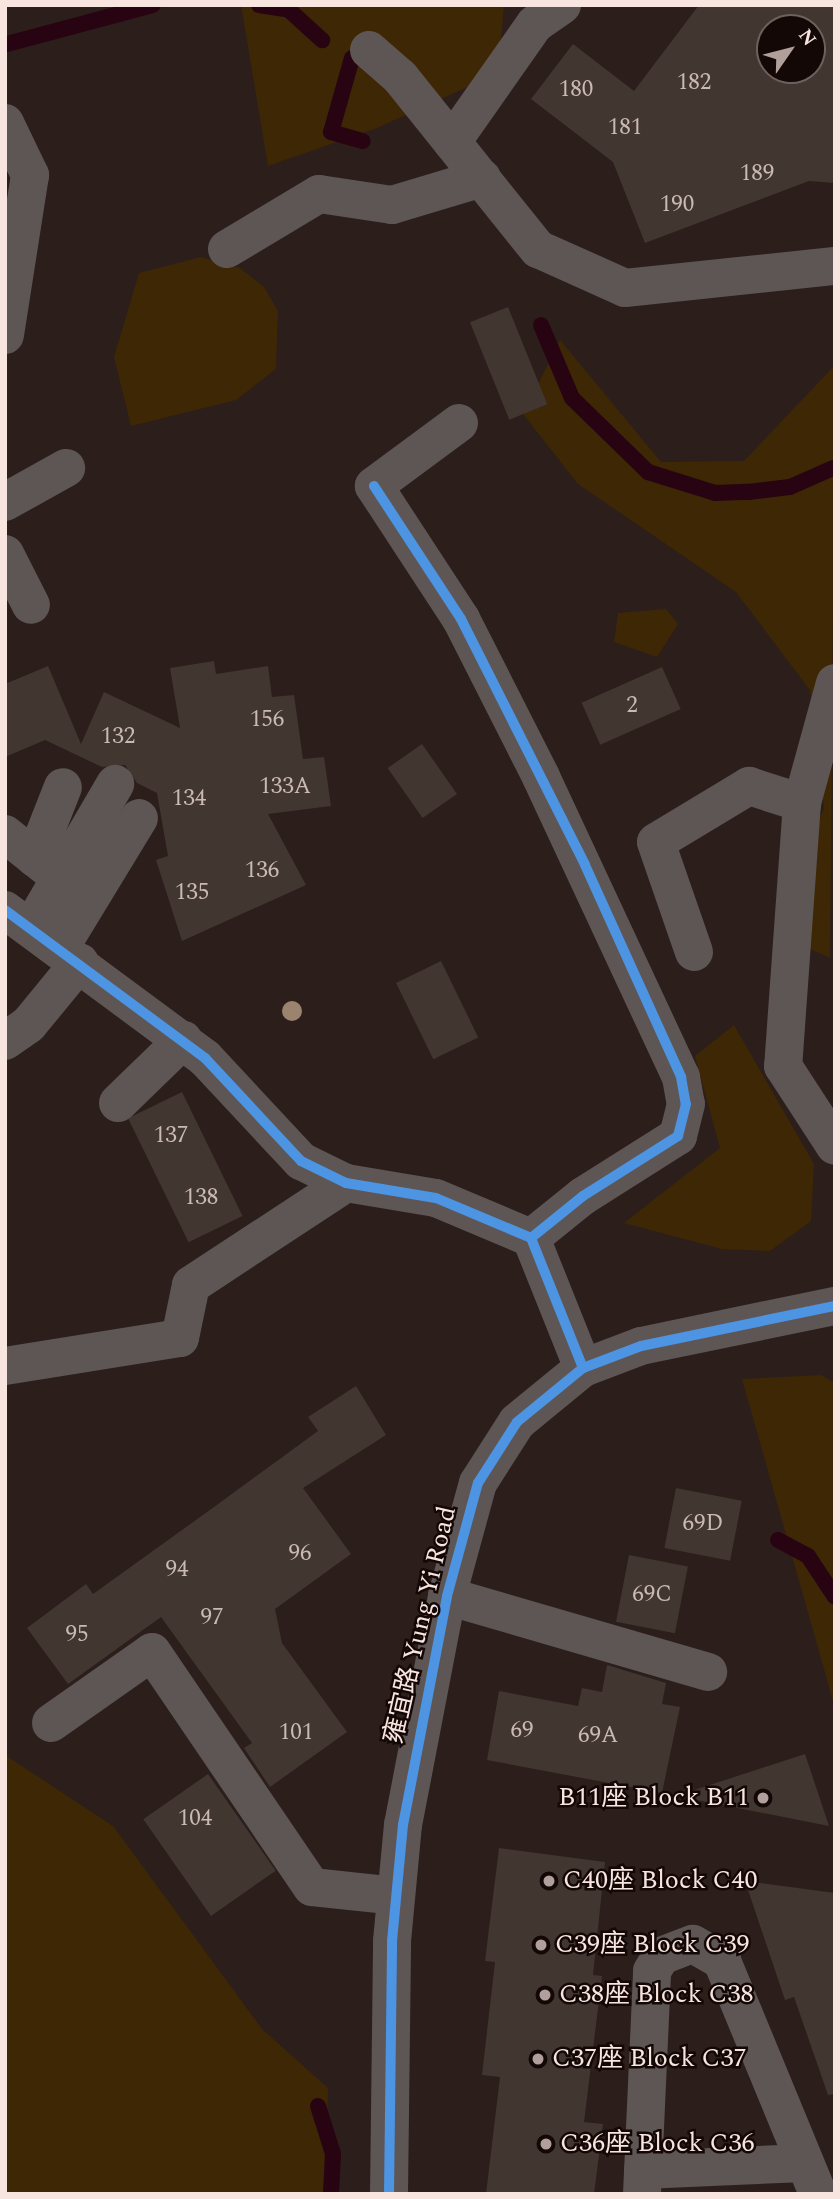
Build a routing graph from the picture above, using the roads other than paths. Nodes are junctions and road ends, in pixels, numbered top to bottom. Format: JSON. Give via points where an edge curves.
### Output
{"nodes":[{"id":1,"x":562,"y":5,"type":"edge"},
{"id":2,"x":369,"y":50,"type":"dead end"},
{"id":3,"x":5,"y":124,"type":"edge"},
{"id":4,"x":452,"y":142,"type":"junction"},
{"id":5,"x":482,"y":178,"type":"junction"},
{"id":6,"x":227,"y":248,"type":"dead end"},
{"id":7,"x":835,"y":266,"type":"edge"},
{"id":8,"x":5,"y":335,"type":"edge"},
{"id":9,"x":459,"y":423,"type":"dead end"},
{"id":10,"x":66,"y":468,"type":"dead end"},
{"id":11,"x":5,"y":502,"type":"edge"},
{"id":12,"x":5,"y":554,"type":"edge"},
{"id":13,"x":31,"y":605,"type":"dead end"},
{"id":14,"x":835,"y":683,"type":"edge"},
{"id":15,"x":115,"y":784,"type":"dead end"},
{"id":16,"x":63,"y":787,"type":"dead end"},
{"id":17,"x":802,"y":803,"type":"junction"},
{"id":18,"x":139,"y":818,"type":"dead end"},
{"id":19,"x":5,"y":834,"type":"edge"},
{"id":20,"x":48,"y":868,"type":"junction"},
{"id":21,"x":44,"y":937,"type":"edge"},
{"id":22,"x":694,"y":952,"type":"dead end"},
{"id":23,"x":183,"y":1040,"type":"junction"},
{"id":24,"x":5,"y":1041,"type":"edge"},
{"id":25,"x":118,"y":1103,"type":"dead end"},
{"id":26,"x":835,"y":1146,"type":"edge"},
{"id":27,"x":346,"y":1183,"type":"junction"},
{"id":28,"x":531,"y":1238,"type":"junction"},
{"id":29,"x":835,"y":1306,"type":"edge"},
{"id":30,"x":5,"y":1366,"type":"edge"},
{"id":31,"x":583,"y":1368,"type":"junction"},
{"id":32,"x":447,"y":1596,"type":"junction"},
{"id":33,"x":708,"y":1672,"type":"dead end"},
{"id":34,"x":51,"y":1723,"type":"dead end"},
{"id":35,"x":396,"y":1896,"type":"junction"},
{"id":36,"x":812,"y":2178,"type":"edge"},
{"id":37,"x":642,"y":2182,"type":"edge"},
{"id":38,"x":388,"y":2194,"type":"edge"}],
"edges":[{"from":1,"to":4,"type":"street","via":[[536,24]]},
{"from":2,"to":4,"type":"street"},
{"from":3,"to":8,"type":"street","via":[[30,175]]},
{"from":4,"to":5,"type":"street"},
{"from":5,"to":6,"type":"street","via":[[391,205],[318,194]]},
{"from":5,"to":7,"type":"street","via":[[538,249],[625,288]]},
{"from":9,"to":28,"type":"street","via":[[374,486],[461,619],[585,865],[681,1077],[686,1104],[678,1136],[591,1190]]},
{"from":10,"to":11,"type":"street"},
{"from":12,"to":13,"type":"street"},
{"from":14,"to":17,"type":"street"},
{"from":15,"to":20,"type":"street"},
{"from":16,"to":20,"type":"street"},
{"from":17,"to":22,"type":"street","via":[[749,786],[656,842]]},
{"from":17,"to":26,"type":"street","via":[[783,1066]]},
{"from":18,"to":21,"type":"street"},
{"from":19,"to":20,"type":"street"},
{"from":20,"to":21,"type":"street"},
{"from":21,"to":23,"type":"street"},
{"from":21,"to":24,"type":"street","via":[[29,1024]]},
{"from":23,"to":25,"type":"street"},
{"from":23,"to":27,"type":"street","via":[[301,1161]]},
{"from":27,"to":28,"type":"street","via":[[436,1198]]},
{"from":27,"to":30,"type":"street","via":[[191,1285],[180,1338]]},
{"from":28,"to":31,"type":"street"},
{"from":29,"to":31,"type":"street","name":"雍宜路 Yung Yi Road","via":[[641,1346]]},
{"from":31,"to":32,"type":"street","name":"雍宜路 Yung Yi Road","via":[[543,1395],[496,1451],[478,1483]]},
{"from":32,"to":33,"type":"street"},
{"from":32,"to":35,"type":"street","name":"雍宜路 Yung Yi Road","via":[[422,1710]]},
{"from":34,"to":35,"type":"street","via":[[152,1653],[312,1886]]},
{"from":35,"to":38,"type":"street","name":"雍宜路 Yung Yi Road"},
{"from":36,"to":37,"type":"street"},
{"from":36,"to":37,"type":"street","via":[[722,1961],[693,1944],[668,1951],[652,1971]]}]}
